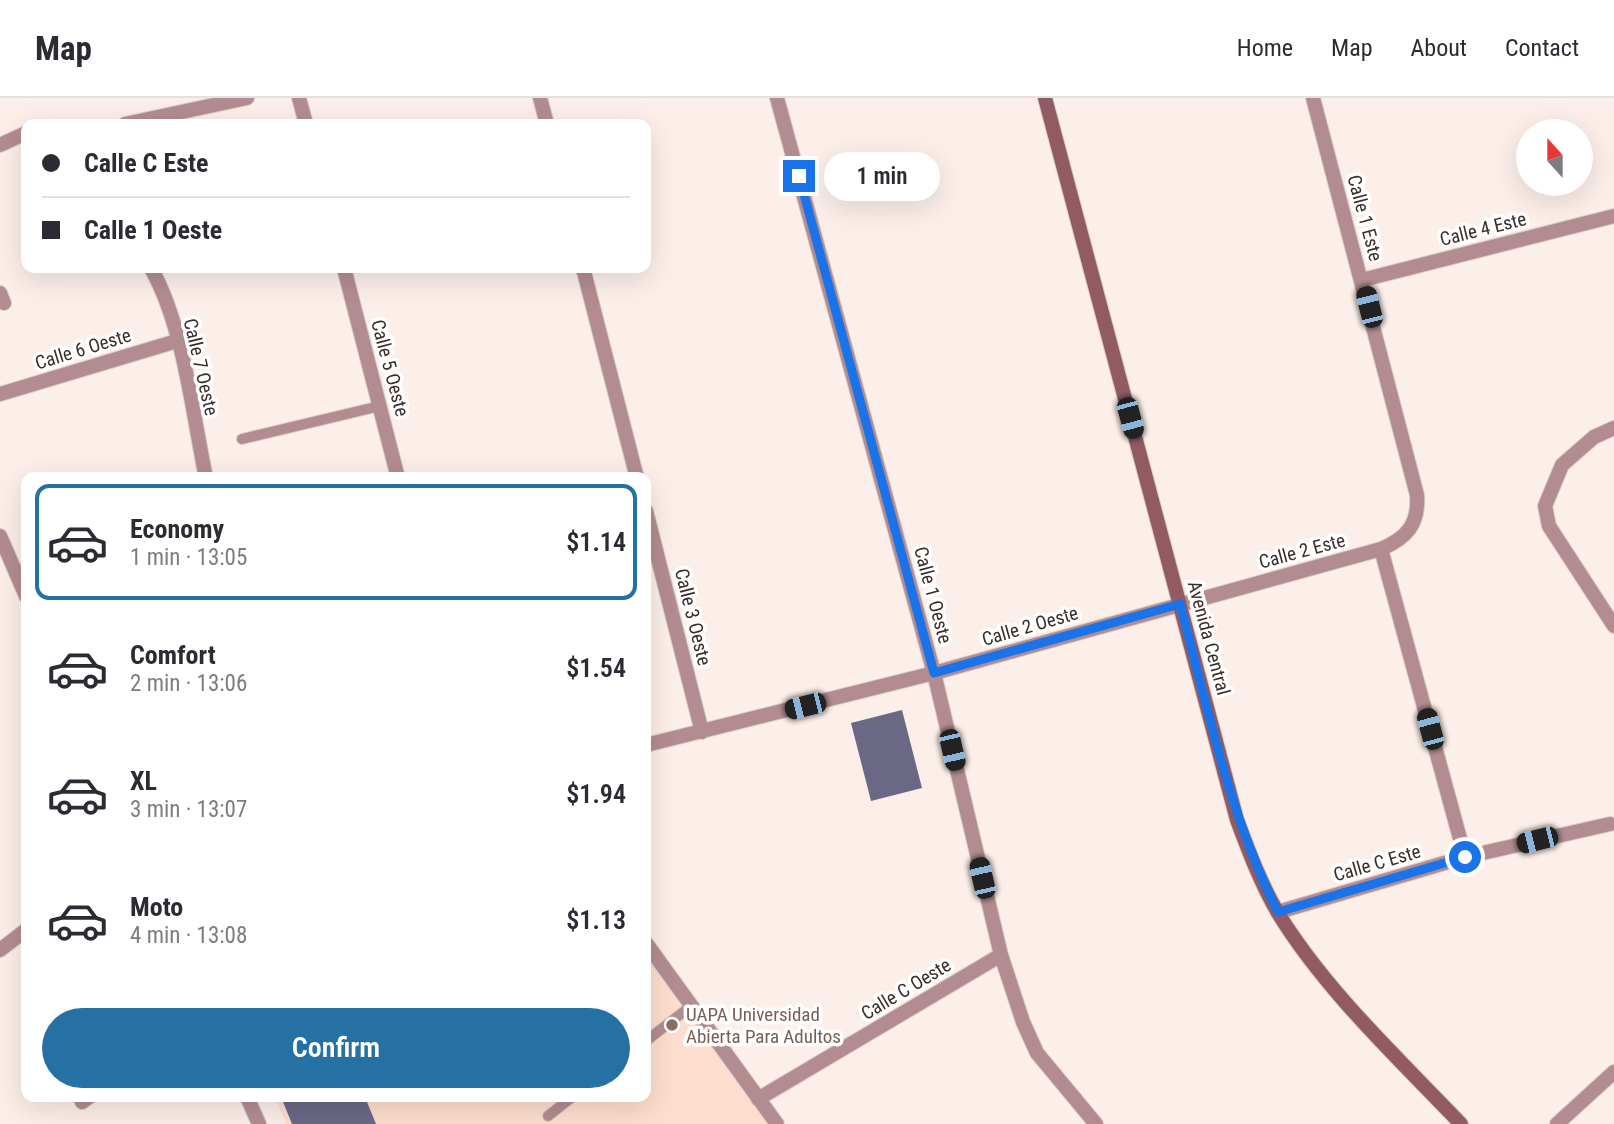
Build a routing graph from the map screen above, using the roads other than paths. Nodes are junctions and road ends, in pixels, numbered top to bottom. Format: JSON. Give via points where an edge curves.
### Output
{"nodes":[{"id":1,"x":247,"y":98,"type":"edge"},
{"id":2,"x":299,"y":98,"type":"edge"},
{"id":3,"x":540,"y":98,"type":"edge"},
{"id":4,"x":777,"y":98,"type":"edge"},
{"id":5,"x":1045,"y":98,"type":"edge"},
{"id":6,"x":1313,"y":98,"type":"edge"},
{"id":7,"x":148,"y":119,"type":"edge"},
{"id":8,"x":305,"y":119,"type":"edge"},
{"id":9,"x":546,"y":119,"type":"edge"},
{"id":10,"x":21,"y":135,"type":"edge"},
{"id":11,"x":0,"y":145,"type":"edge"},
{"id":12,"x":1614,"y":216,"type":"edge"},
{"id":13,"x":154,"y":273,"type":"edge"},
{"id":14,"x":345,"y":273,"type":"edge"},
{"id":15,"x":584,"y":273,"type":"edge"},
{"id":16,"x":1362,"y":280,"type":"junction"},
{"id":17,"x":177,"y":341,"type":"junction"},
{"id":18,"x":0,"y":394,"type":"edge"},
{"id":19,"x":380,"y":406,"type":"junction"},
{"id":20,"x":1614,"y":428,"type":"edge"},
{"id":21,"x":242,"y":439,"type":"dead end"},
{"id":22,"x":205,"y":472,"type":"edge"},
{"id":23,"x":396,"y":472,"type":"edge"},
{"id":24,"x":635,"y":472,"type":"edge"},
{"id":25,"x":1418,"y":512,"type":"joint"},
{"id":26,"x":651,"y":531,"type":"edge"},
{"id":27,"x":0,"y":536,"type":"edge"},
{"id":28,"x":1381,"y":549,"type":"junction"},
{"id":29,"x":21,"y":584,"type":"edge"},
{"id":30,"x":1180,"y":604,"type":"junction"},
{"id":31,"x":1614,"y":626,"type":"edge"},
{"id":32,"x":934,"y":673,"type":"junction"},
{"id":33,"x":702,"y":732,"type":"junction"},
{"id":34,"x":651,"y":744,"type":"edge"},
{"id":35,"x":1610,"y":824,"type":"dead end"},
{"id":36,"x":1465,"y":857,"type":"junction"},
{"id":37,"x":1278,"y":912,"type":"junction"},
{"id":38,"x":21,"y":934,"type":"edge"},
{"id":39,"x":0,"y":950,"type":"edge"},
{"id":40,"x":651,"y":950,"type":"edge"},
{"id":41,"x":1001,"y":955,"type":"junction"},
{"id":42,"x":691,"y":1006,"type":"junction"},
{"id":43,"x":651,"y":1037,"type":"edge"},
{"id":44,"x":1614,"y":1072,"type":"edge"},
{"id":45,"x":758,"y":1099,"type":"junction"},
{"id":46,"x":249,"y":1102,"type":"edge"},
{"id":47,"x":566,"y":1102,"type":"edge"},
{"id":48,"x":548,"y":1116,"type":"dead end"},
{"id":49,"x":259,"y":1124,"type":"edge"},
{"id":50,"x":777,"y":1124,"type":"edge"},
{"id":51,"x":1096,"y":1124,"type":"edge"},
{"id":52,"x":1461,"y":1124,"type":"edge"},
{"id":53,"x":1557,"y":1124,"type":"edge"}],
"edges":[{"from":1,"to":7,"type":"street"},
{"from":2,"to":8,"type":"street"},
{"from":3,"to":9,"type":"street"},
{"from":4,"to":32,"type":"street","name":"Calle 1 Oeste"},
{"from":5,"to":30,"type":"main road","name":"Avenida Central"},
{"from":6,"to":16,"type":"street","name":"Calle 1 Este"},
{"from":10,"to":11,"type":"street"},
{"from":12,"to":16,"type":"street","name":"Calle 4 Este"},
{"from":13,"to":17,"type":"street","name":"Calle 7 Oeste"},
{"from":14,"to":19,"type":"street","name":"Calle 5 Oeste"},
{"from":15,"to":24,"type":"street"},
{"from":16,"to":25,"type":"street","name":"Calle 1 Este"},
{"from":17,"to":18,"type":"street","name":"Calle 6 Oeste"},
{"from":17,"to":22,"type":"street","name":"Calle 7 Oeste"},
{"from":19,"to":21,"type":"lane"},
{"from":19,"to":23,"type":"street","name":"Calle 5 Oeste"},
{"from":20,"to":31,"type":"street","via":[[1594,437],[1562,465],[1545,506],[1549,526]]},
{"from":25,"to":28,"type":"street","name":"Calle 2 Este","via":[[1413,527],[1399,541]]},
{"from":26,"to":33,"type":"street","name":"Calle 3 Oeste"},
{"from":27,"to":29,"type":"street"},
{"from":28,"to":30,"type":"street","name":"Calle 2 Este"},
{"from":28,"to":36,"type":"street"},
{"from":30,"to":32,"type":"street","name":"Calle 2 Oeste"},
{"from":30,"to":37,"type":"main road","name":"Avenida Central","via":[[1237,820]]},
{"from":32,"to":33,"type":"street","name":"Calle 2 Oeste"},
{"from":32,"to":41,"type":"street","name":"Calle 1 Oeste"},
{"from":33,"to":34,"type":"street","name":"Calle 2 Oeste"},
{"from":35,"to":36,"type":"street","name":"Calle C Este"},
{"from":36,"to":37,"type":"street","name":"Calle C Este"},
{"from":37,"to":52,"type":"main road","name":"Avenida Central","via":[[1301,947],[1373,1031]]},
{"from":38,"to":39,"type":"street"},
{"from":40,"to":42,"type":"street"},
{"from":41,"to":45,"type":"street","name":"Calle C Oeste"},
{"from":41,"to":51,"type":"street","name":"Calle 1 Oeste","via":[[1037,1053]]},
{"from":42,"to":43,"type":"lane"},
{"from":42,"to":45,"type":"street"},
{"from":44,"to":53,"type":"street"},
{"from":45,"to":50,"type":"street"},
{"from":46,"to":49,"type":"street"},
{"from":47,"to":48,"type":"lane"}]}
